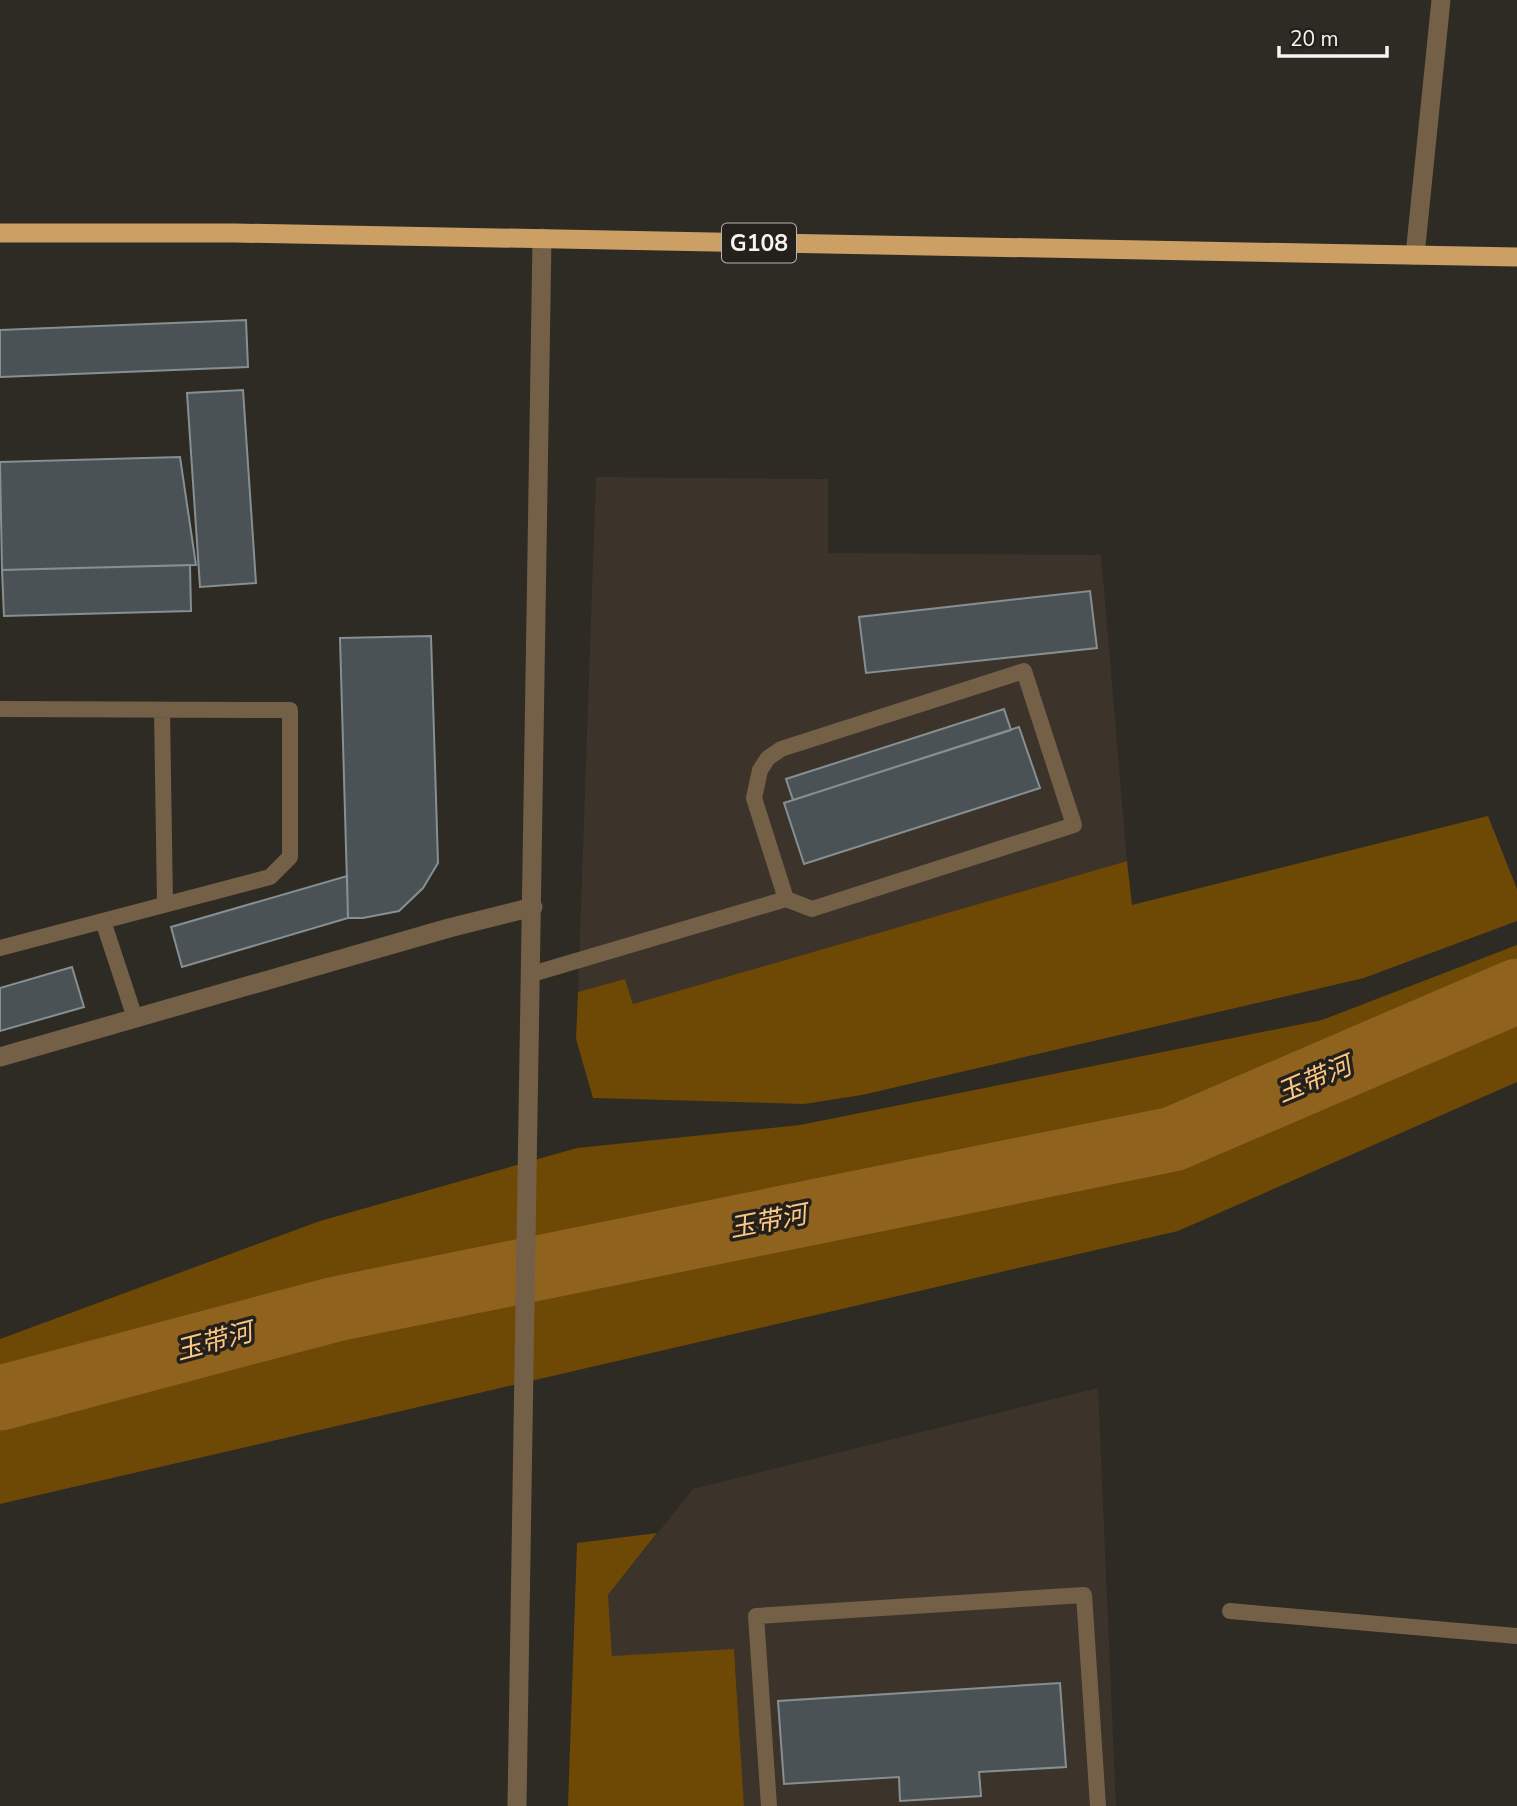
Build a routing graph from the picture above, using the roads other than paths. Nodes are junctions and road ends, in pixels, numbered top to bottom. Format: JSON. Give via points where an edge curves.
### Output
{"nodes":[{"id":1,"x":1441,"y":0,"type":"edge"},
{"id":2,"x":0,"y":233,"type":"edge"},
{"id":3,"x":542,"y":238,"type":"junction"},
{"id":4,"x":1415,"y":255,"type":"junction"},
{"id":5,"x":1517,"y":257,"type":"edge"},
{"id":6,"x":0,"y":709,"type":"edge"},
{"id":7,"x":162,"y":710,"type":"junction"},
{"id":8,"x":786,"y":899,"type":"junction"},
{"id":9,"x":164,"y":904,"type":"junction"},
{"id":10,"x":533,"y":907,"type":"junction"},
{"id":11,"x":103,"y":921,"type":"junction"},
{"id":12,"x":0,"y":948,"type":"edge"},
{"id":13,"x":532,"y":974,"type":"junction"},
{"id":14,"x":135,"y":1018,"type":"junction"},
{"id":15,"x":0,"y":1057,"type":"edge"},
{"id":16,"x":1230,"y":1611,"type":"dead end"},
{"id":17,"x":1517,"y":1636,"type":"edge"},
{"id":18,"x":517,"y":1806,"type":"edge"},
{"id":19,"x":769,"y":1806,"type":"edge"},
{"id":20,"x":1098,"y":1806,"type":"edge"}],
"edges":[{"from":1,"to":4,"type":"street"},
{"from":2,"to":3,"type":"highway","number":"G108"},
{"from":3,"to":4,"type":"highway","number":"G108"},
{"from":3,"to":10,"type":"street"},
{"from":4,"to":5,"type":"highway","number":"G108"},
{"from":6,"to":7,"type":"lane"},
{"from":7,"to":9,"type":"lane"},
{"from":7,"to":9,"type":"lane","via":[[290,710],[290,857],[270,877]]},
{"from":8,"to":8,"type":"lane","via":[[754,798],[760,770],[768,758],[781,749],[1024,671],[1074,825],[812,909]]},
{"from":8,"to":13,"type":"lane"},
{"from":9,"to":11,"type":"lane"},
{"from":10,"to":13,"type":"street"},
{"from":10,"to":14,"type":"street"},
{"from":11,"to":12,"type":"lane"},
{"from":11,"to":14,"type":"lane"},
{"from":13,"to":18,"type":"street"},
{"from":14,"to":15,"type":"street"},
{"from":16,"to":17,"type":"lane"},
{"from":19,"to":20,"type":"lane","via":[[756,1616],[1084,1595]]}]}
